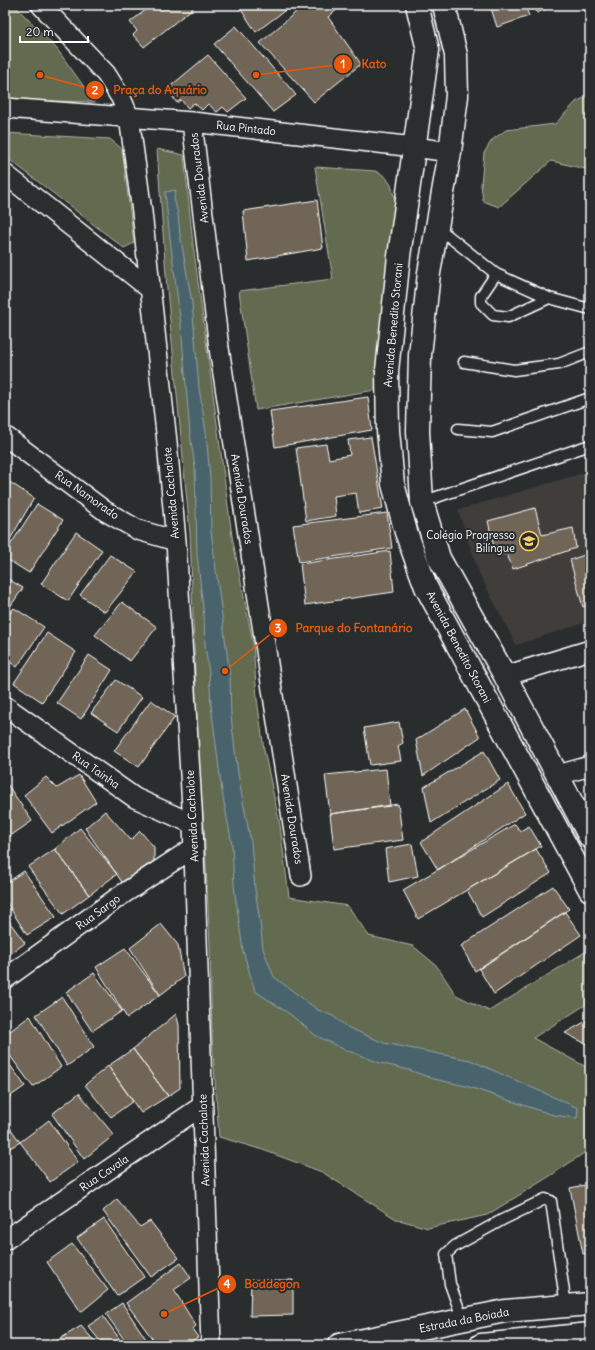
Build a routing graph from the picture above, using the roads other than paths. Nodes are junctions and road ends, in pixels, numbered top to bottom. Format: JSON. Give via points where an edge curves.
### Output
{"nodes":[{"id":1,"x":41,"y":5,"type":"edge"},
{"id":2,"x":417,"y":5,"type":"edge"},
{"id":3,"x":444,"y":5,"type":"edge"},
{"id":4,"x":5,"y":108,"type":"edge"},
{"id":5,"x":129,"y":117,"type":"junction"},
{"id":6,"x":192,"y":122,"type":"junction"},
{"id":7,"x":414,"y":147,"type":"junction"},
{"id":8,"x":450,"y":152,"type":"junction"},
{"id":9,"x":5,"y":174,"type":"edge"},
{"id":10,"x":437,"y":227,"type":"junction"},
{"id":11,"x":496,"y":274,"type":"junction"},
{"id":12,"x":150,"y":289,"type":"junction"},
{"id":13,"x":550,"y":298,"type":"junction"},
{"id":14,"x":590,"y":309,"type":"edge"},
{"id":15,"x":590,"y":352,"type":"edge"},
{"id":16,"x":464,"y":362,"type":"dead end"},
{"id":17,"x":590,"y":398,"type":"edge"},
{"id":18,"x":458,"y":429,"type":"dead end"},
{"id":19,"x":5,"y":436,"type":"edge"},
{"id":20,"x":590,"y":445,"type":"edge"},
{"id":21,"x":422,"y":502,"type":"junction"},
{"id":22,"x":176,"y":541,"type":"junction"},
{"id":23,"x":590,"y":650,"type":"edge"},
{"id":24,"x":505,"y":676,"type":"junction"},
{"id":25,"x":9,"y":715,"type":"edge"},
{"id":26,"x":590,"y":766,"type":"edge"},
{"id":27,"x":558,"y":775,"type":"junction"},
{"id":28,"x":193,"y":824,"type":"junction"},
{"id":29,"x":590,"y":837,"type":"edge"},
{"id":30,"x":194,"y":848,"type":"junction"},
{"id":31,"x":301,"y":876,"type":"dead end"},
{"id":32,"x":590,"y":890,"type":"edge"},
{"id":33,"x":5,"y":979,"type":"edge"},
{"id":34,"x":202,"y":1106,"type":"junction"},
{"id":35,"x":5,"y":1240,"type":"edge"},
{"id":36,"x":590,"y":1304,"type":"edge"},
{"id":37,"x":566,"y":1306,"type":"junction"},
{"id":38,"x":463,"y":1320,"type":"junction"},
{"id":39,"x":590,"y":1334,"type":"edge"},
{"id":40,"x":211,"y":1345,"type":"edge"},
{"id":41,"x":339,"y":1345,"type":"edge"},
{"id":42,"x":481,"y":1345,"type":"edge"}],
"edges":[{"from":1,"to":5,"type":"street","name":"Avenida Cachalote","via":[[106,74]]},
{"from":2,"to":7,"type":"main road","name":"Avenida Benedito Storani","via":[[428,50]]},
{"from":3,"to":8,"type":"main road","via":[[456,55],[457,96]]},
{"from":4,"to":5,"type":"street","name":"Rua Pintado"},
{"from":5,"to":6,"type":"street","name":"Rua Pintado"},
{"from":5,"to":12,"type":"street","name":"Avenida Cachalote"},
{"from":6,"to":7,"type":"street","name":"Rua Pintado"},
{"from":6,"to":31,"type":"street","name":"Avenida Dourados","via":[[219,348]]},
{"from":7,"to":8,"type":"street","name":"Rua Pintado"},
{"from":7,"to":32,"type":"main road","name":"Avenida Benedito Storani","via":[[387,371],[388,431],[393,484],[406,532],[426,587]]},
{"from":8,"to":10,"type":"main road"},
{"from":9,"to":12,"type":"street"},
{"from":10,"to":11,"type":"lane"},
{"from":10,"to":21,"type":"main road","via":[[420,355],[418,431]]},
{"from":11,"to":13,"type":"lane"},
{"from":11,"to":13,"type":"lane","via":[[481,296],[481,303],[493,315],[508,317]]},
{"from":12,"to":22,"type":"street","name":"Avenida Cachalote"},
{"from":13,"to":14,"type":"lane"},
{"from":15,"to":16,"type":"lane","via":[[559,364],[514,370]]},
{"from":17,"to":18,"type":"lane","via":[[492,432]]},
{"from":19,"to":22,"type":"street","name":"Rua Namorado","via":[[105,511],[138,530]]},
{"from":20,"to":21,"type":"lane"},
{"from":21,"to":24,"type":"main road","via":[[439,558]]},
{"from":22,"to":28,"type":"street","name":"Avenida Cachalote"},
{"from":23,"to":24,"type":"street"},
{"from":24,"to":27,"type":"main road"},
{"from":25,"to":28,"type":"street","name":"Rua Tainha","via":[[134,798]]},
{"from":26,"to":27,"type":"street"},
{"from":27,"to":29,"type":"main road"},
{"from":28,"to":30,"type":"street","name":"Avenida Cachalote"},
{"from":30,"to":33,"type":"street","name":"Rua Sargo","via":[[117,898]]},
{"from":30,"to":34,"type":"street","name":"Avenida Cachalote"},
{"from":34,"to":35,"type":"street","name":"Rua Cavala"},
{"from":34,"to":40,"type":"street","name":"Avenida Cachalote"},
{"from":36,"to":37,"type":"main road","name":"Estrada da Boiada"},
{"from":37,"to":38,"type":"main road","name":"Estrada da Boiada","via":[[505,1311]]},
{"from":37,"to":38,"type":"lane","via":[[551,1201],[545,1199],[455,1246],[446,1254],[450,1284]]},
{"from":38,"to":41,"type":"main road","name":"Estrada da Boiada"},
{"from":39,"to":42,"type":"main road"}]}
